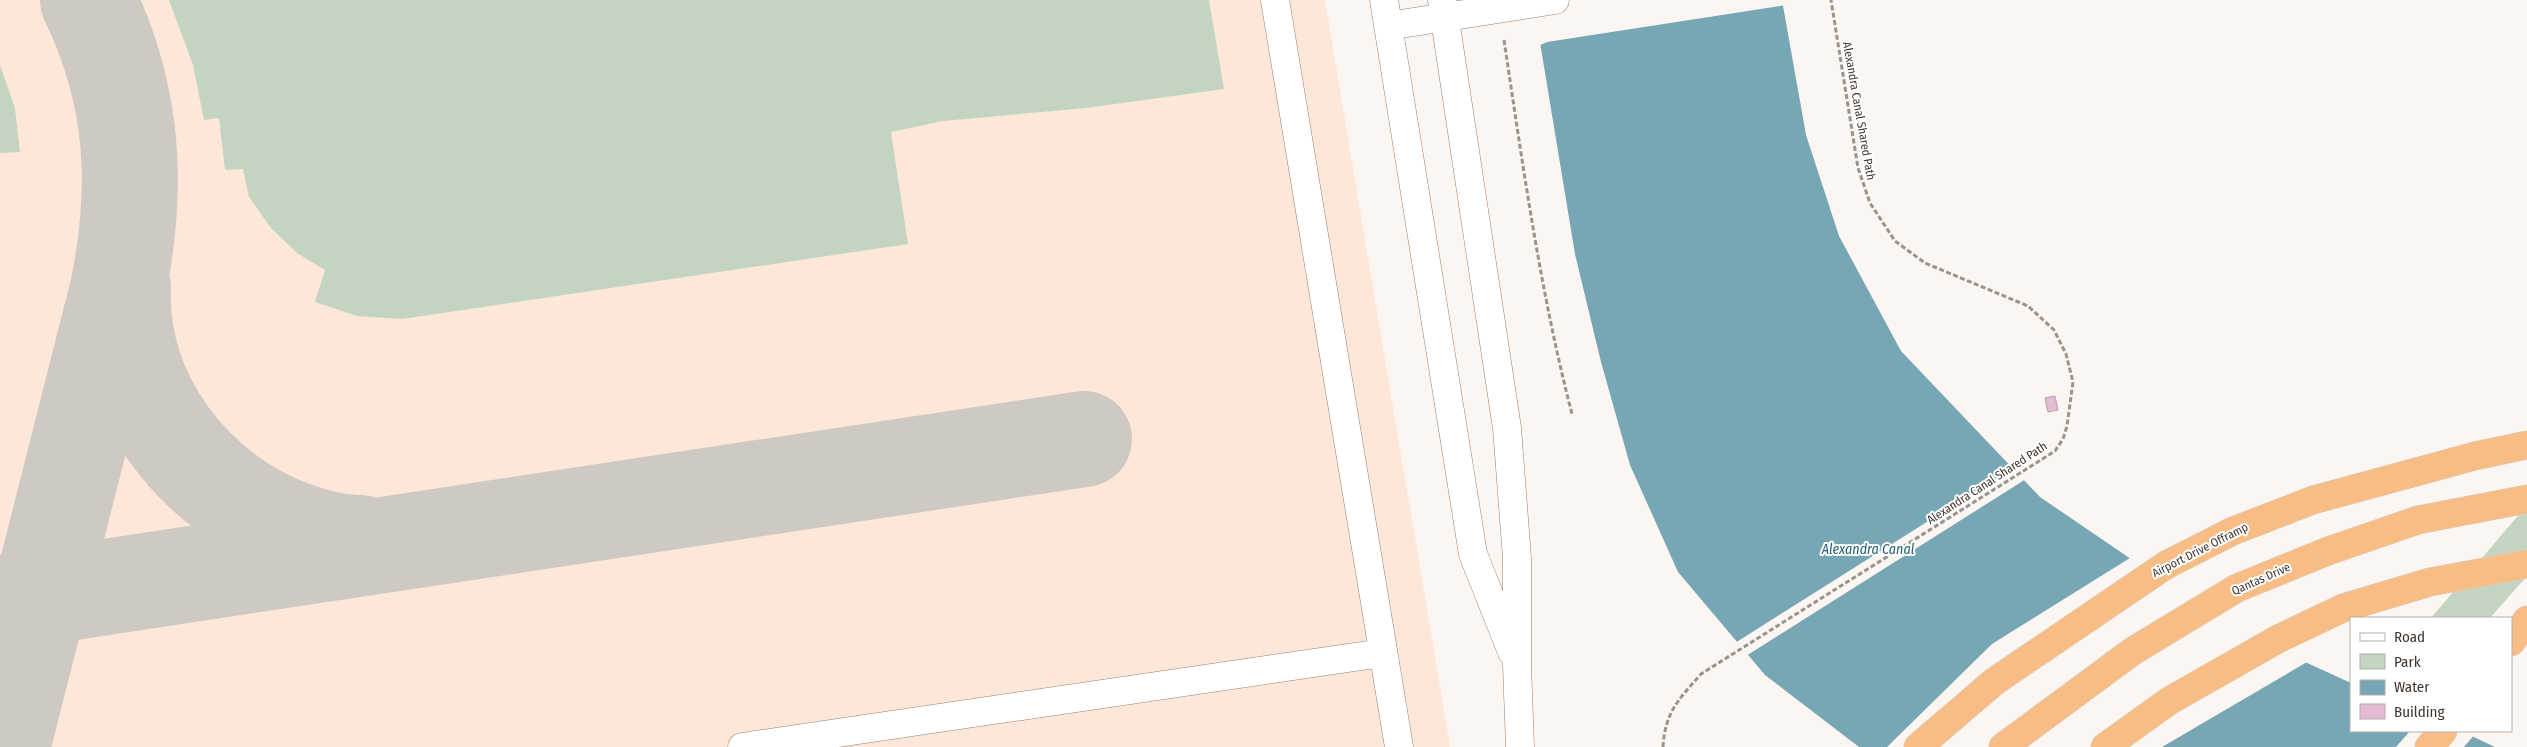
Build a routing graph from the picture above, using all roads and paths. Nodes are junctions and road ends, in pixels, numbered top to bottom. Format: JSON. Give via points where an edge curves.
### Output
{"nodes":[{"id":1,"x":1274,"y":0,"type":"edge"},
{"id":2,"x":1384,"y":0,"type":"edge"},
{"id":3,"x":1555,"y":0,"type":"edge"},
{"id":4,"x":1831,"y":0,"type":"edge"},
{"id":5,"x":1444,"y":9,"type":"edge"},
{"id":6,"x":1388,"y":26,"type":"junction"},
{"id":7,"x":1508,"y":66,"type":"dead end"},
{"id":8,"x":1572,"y":414,"type":"dead end"},
{"id":9,"x":2527,"y":445,"type":"edge"},
{"id":10,"x":2527,"y":499,"type":"edge"},
{"id":11,"x":2527,"y":564,"type":"edge"},
{"id":12,"x":2527,"y":620,"type":"edge"},
{"id":13,"x":2512,"y":641,"type":"edge"},
{"id":14,"x":1382,"y":653,"type":"junction"},
{"id":15,"x":1517,"y":665,"type":"junction"},
{"id":16,"x":2442,"y":732,"type":"edge"},
{"id":17,"x":742,"y":747,"type":"edge"},
{"id":18,"x":1399,"y":747,"type":"edge"},
{"id":19,"x":1520,"y":747,"type":"edge"},
{"id":20,"x":1663,"y":747,"type":"edge"},
{"id":21,"x":1918,"y":747,"type":"edge"},
{"id":22,"x":2003,"y":747,"type":"edge"},
{"id":23,"x":2105,"y":747,"type":"edge"},
{"id":24,"x":2429,"y":747,"type":"edge"}],
"edges":[{"from":1,"to":14,"type":"street"},
{"from":2,"to":6,"type":"street"},
{"from":3,"to":5,"type":"street","via":[[1516,7]]},
{"from":4,"to":20,"type":"path","name":"Alexandra Canal Shared Path","via":[[1858,168],[1870,203],[1896,241],[1925,263],[2028,306],[2054,330],[2066,354],[2073,382],[2067,426],[2055,451],[1701,674],[1674,704],[1666,722]]},
{"from":5,"to":6,"type":"street"},
{"from":5,"to":15,"type":"street","via":[[1507,428],[1517,558]]},
{"from":6,"to":15,"type":"street","via":[[1474,554]]},
{"from":7,"to":8,"type":"path","via":[[1529,210]]},
{"from":9,"to":21,"type":"highway","name":"Airport Drive Offramp","via":[[2313,500],[2233,531],[2166,565],[2004,675]]},
{"from":10,"to":22,"type":"highway","name":"Qantas Drive","via":[[2418,520],[2328,551],[2238,588],[2133,651]]},
{"from":11,"to":23,"type":"highway","via":[[2430,582],[2343,608],[2278,639],[2169,701]]},
{"from":12,"to":13,"type":"highway"},
{"from":14,"to":17,"type":"street"},
{"from":14,"to":18,"type":"street"},
{"from":15,"to":19,"type":"street"},
{"from":16,"to":24,"type":"highway"}]}
